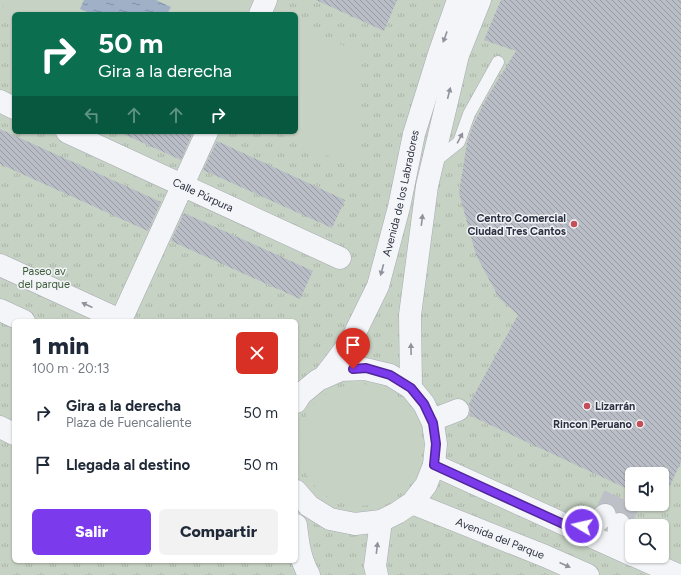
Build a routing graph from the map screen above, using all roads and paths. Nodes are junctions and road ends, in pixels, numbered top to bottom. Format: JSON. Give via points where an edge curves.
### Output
{"nodes":[{"id":1,"x":266,"y":0,"type":"edge"},
{"id":2,"x":458,"y":0,"type":"edge"},
{"id":3,"x":480,"y":0,"type":"edge"},
{"id":4,"x":261,"y":12,"type":"edge"},
{"id":5,"x":498,"y":62,"type":"dead end"},
{"id":6,"x":0,"y":101,"type":"edge"},
{"id":7,"x":12,"y":107,"type":"edge"},
{"id":8,"x":71,"y":134,"type":"edge"},
{"id":9,"x":206,"y":134,"type":"edge"},
{"id":10,"x":432,"y":164,"type":"junction"},
{"id":11,"x":183,"y":185,"type":"junction"},
{"id":12,"x":340,"y":258,"type":"dead end"},
{"id":13,"x":0,"y":265,"type":"edge"},
{"id":14,"x":0,"y":310,"type":"edge"},
{"id":15,"x":20,"y":319,"type":"edge"},
{"id":16,"x":118,"y":319,"type":"edge"},
{"id":17,"x":123,"y":319,"type":"edge"},
{"id":18,"x":321,"y":379,"type":"junction"},
{"id":19,"x":298,"y":385,"type":"edge"},
{"id":20,"x":411,"y":388,"type":"junction"},
{"id":21,"x":298,"y":399,"type":"edge"},
{"id":22,"x":458,"y":410,"type":"dead end"},
{"id":23,"x":432,"y":420,"type":"junction"},
{"id":24,"x":0,"y":427,"type":"edge"},
{"id":25,"x":12,"y":433,"type":"edge"},
{"id":26,"x":434,"y":465,"type":"junction"},
{"id":27,"x":298,"y":493,"type":"edge"},
{"id":28,"x":412,"y":503,"type":"junction"},
{"id":29,"x":381,"y":521,"type":"junction"},
{"id":30,"x":572,"y":528,"type":"junction"},
{"id":31,"x":298,"y":538,"type":"edge"},
{"id":32,"x":625,"y":548,"type":"edge"},
{"id":33,"x":625,"y":551,"type":"edge"},
{"id":34,"x":651,"y":563,"type":"edge"},
{"id":35,"x":302,"y":565,"type":"edge"},
{"id":36,"x":377,"y":575,"type":"edge"},
{"id":37,"x":588,"y":575,"type":"edge"},
{"id":38,"x":678,"y":575,"type":"edge"}],
"edges":[{"from":1,"to":4,"type":"street"},
{"from":2,"to":18,"type":"street","name":"Avenida de los Labradores","one_way":true,"via":[[414,134],[399,207],[378,286],[352,339]]},
{"from":10,"to":3,"type":"street","one_way":true,"via":[[458,55]]},
{"from":10,"to":5,"type":"lane","one_way":true,"via":[[459,142],[469,114]]},
{"from":6,"to":7,"type":"street"},
{"from":8,"to":11,"type":"street","name":"Calle Púrpura"},
{"from":9,"to":11,"type":"street"},
{"from":20,"to":10,"type":"street","one_way":true,"via":[[410,315]]},
{"from":11,"to":12,"type":"street","name":"Calle Púrpura"},
{"from":11,"to":17,"type":"street"},
{"from":16,"to":13,"type":"street","one_way":true},
{"from":14,"to":15,"type":"street"},
{"from":18,"to":19,"type":"street"},
{"from":18,"to":20,"type":"street","via":[[341,370],[366,368],[390,375]]},
{"from":18,"to":21,"type":"street"},
{"from":20,"to":23,"type":"street","via":[[424,404]]},
{"from":22,"to":23,"type":"street"},
{"from":23,"to":26,"type":"street","via":[[436,444]]},
{"from":24,"to":25,"type":"street"},
{"from":26,"to":28,"type":"street","via":[[426,485]]},
{"from":26,"to":30,"type":"street"},
{"from":27,"to":29,"type":"street","via":[[309,506],[330,519],[355,524]]},
{"from":28,"to":29,"type":"street"},
{"from":28,"to":37,"type":"street","name":"Avenida del Parque","one_way":true},
{"from":36,"to":29,"type":"street","one_way":true,"via":[[375,566]]},
{"from":30,"to":32,"type":"street","via":[[612,520],[618,542]]},
{"from":30,"to":33,"type":"street"},
{"from":31,"to":35,"type":"street"},
{"from":34,"to":38,"type":"street"}]}
